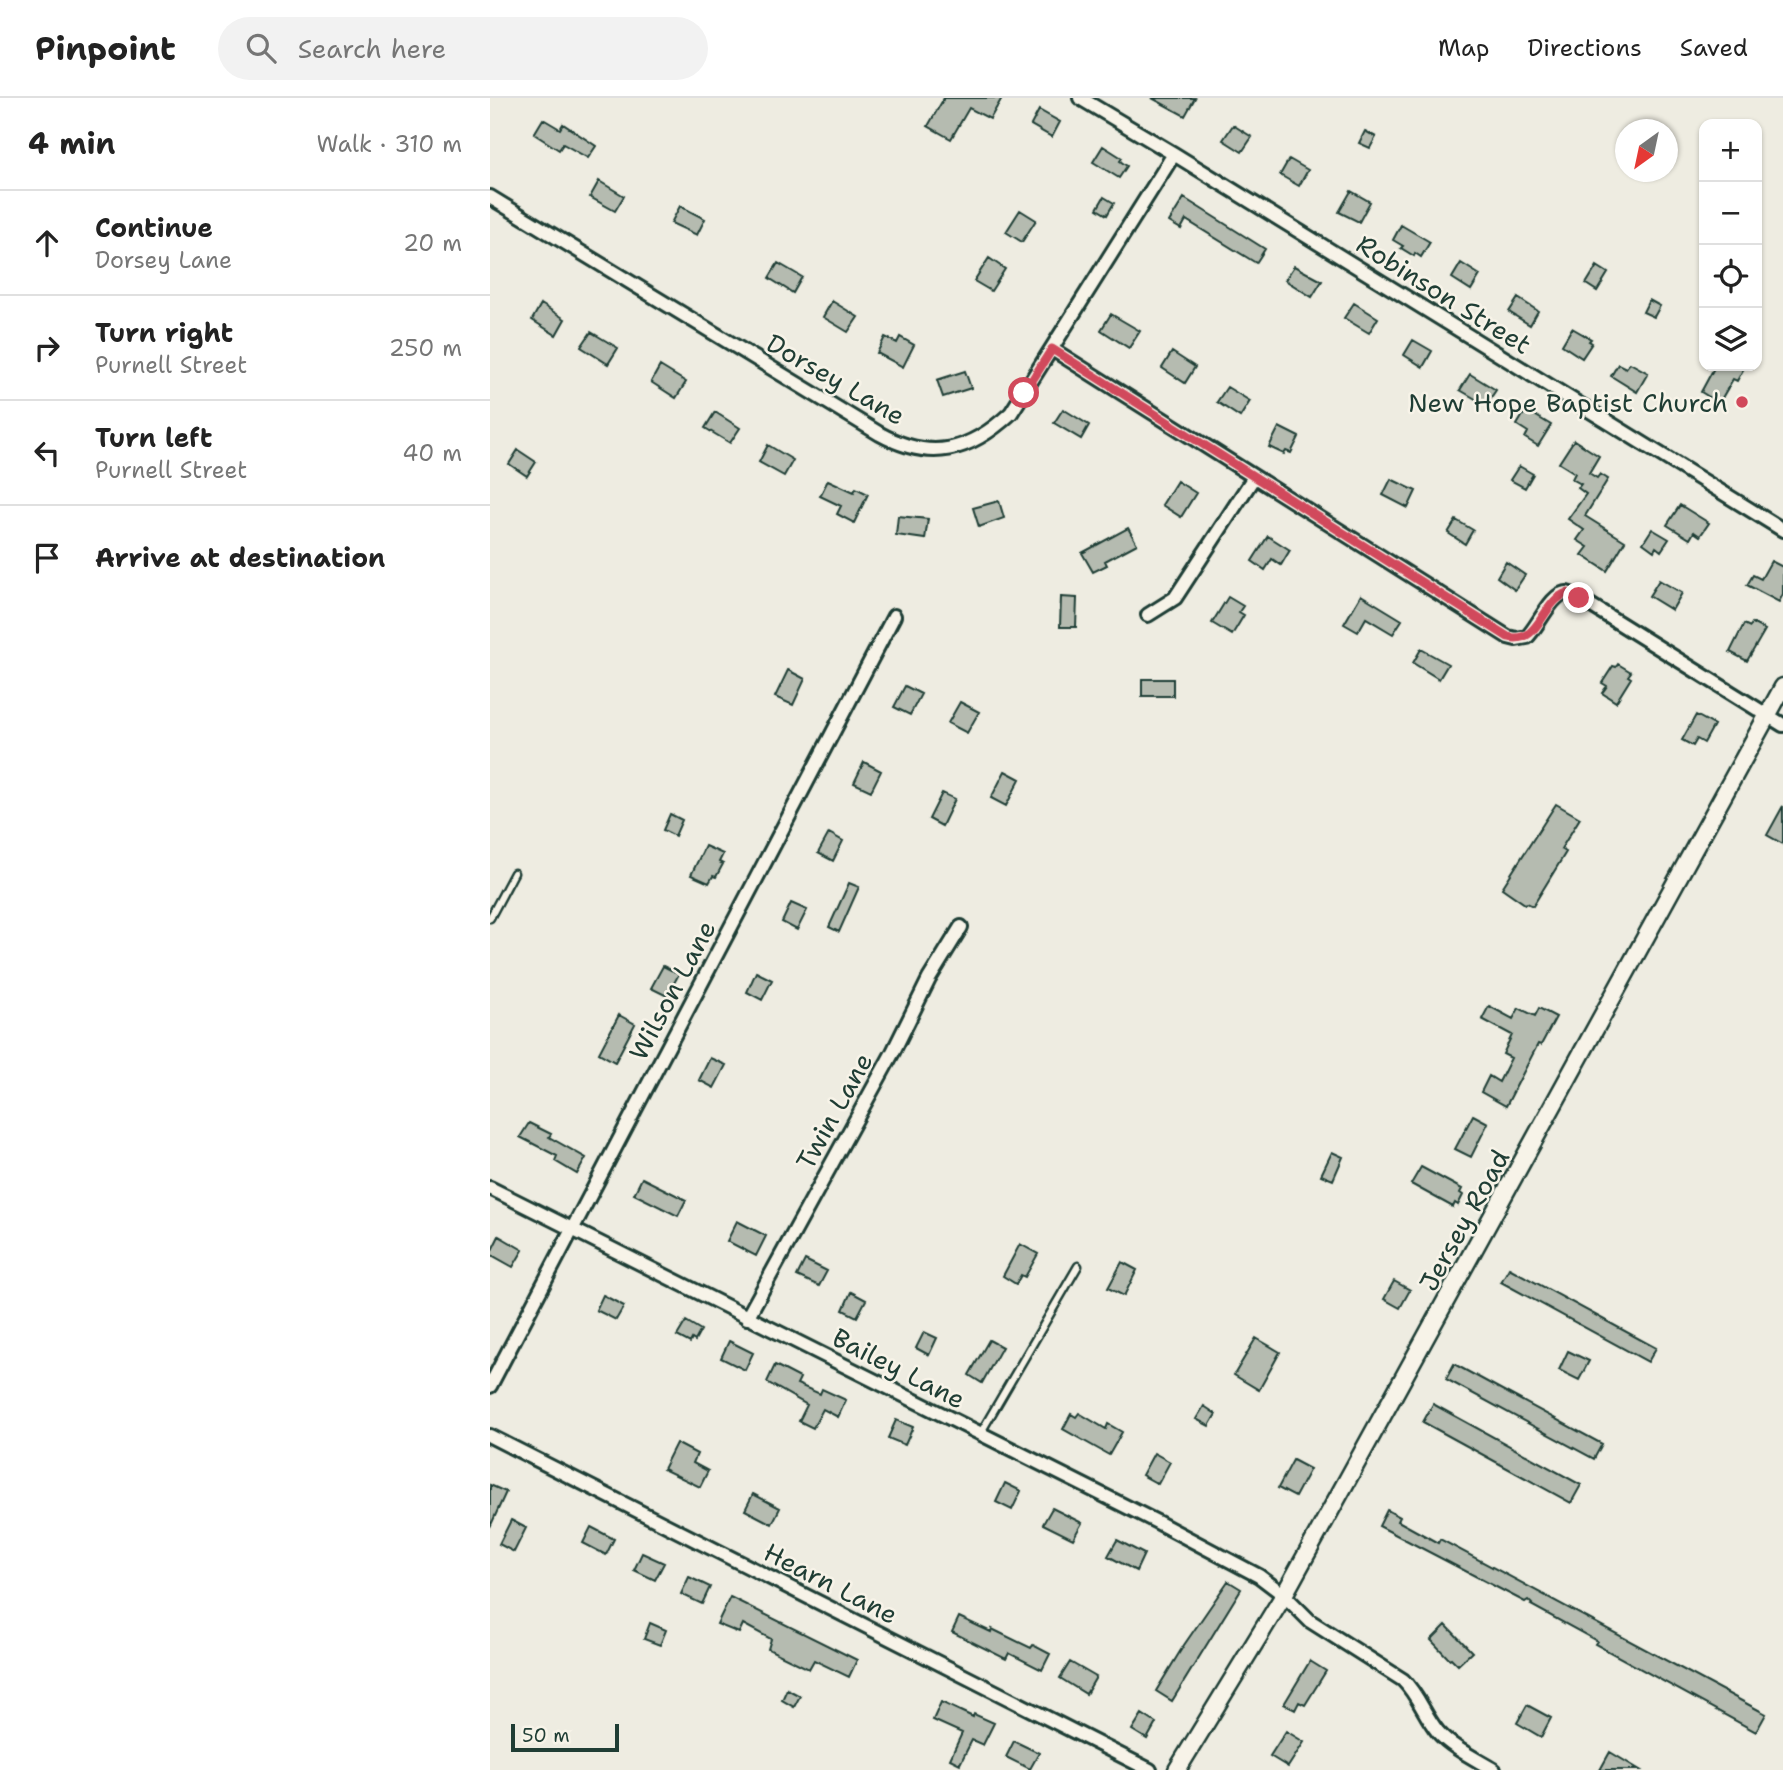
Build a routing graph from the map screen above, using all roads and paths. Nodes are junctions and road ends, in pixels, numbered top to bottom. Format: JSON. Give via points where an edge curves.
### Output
{"nodes":[{"id":1,"x":1080,"y":98,"type":"edge"},
{"id":2,"x":1174,"y":154,"type":"junction"},
{"id":3,"x":490,"y":197,"type":"edge"},
{"id":4,"x":1052,"y":349,"type":"junction"},
{"id":5,"x":1254,"y":477,"type":"junction"},
{"id":6,"x":1783,"y":530,"type":"edge"},
{"id":7,"x":1148,"y":615,"type":"dead end"},
{"id":8,"x":894,"y":616,"type":"dead end"},
{"id":9,"x":1783,"y":687,"type":"edge"},
{"id":10,"x":1766,"y":716,"type":"junction"},
{"id":11,"x":1783,"y":724,"type":"edge"},
{"id":12,"x":514,"y":873,"type":"dead end"},
{"id":13,"x":490,"y":918,"type":"edge"},
{"id":14,"x":961,"y":927,"type":"dead end"},
{"id":15,"x":490,"y":1188,"type":"edge"},
{"id":16,"x":573,"y":1228,"type":"junction"},
{"id":17,"x":1078,"y":1266,"type":"dead end"},
{"id":18,"x":747,"y":1318,"type":"junction"},
{"id":19,"x":490,"y":1386,"type":"edge"},
{"id":20,"x":980,"y":1434,"type":"junction"},
{"id":21,"x":490,"y":1436,"type":"edge"},
{"id":22,"x":1284,"y":1595,"type":"junction"},
{"id":23,"x":1150,"y":1770,"type":"edge"},
{"id":24,"x":1177,"y":1770,"type":"edge"},
{"id":25,"x":1494,"y":1770,"type":"edge"}],
"edges":[{"from":1,"to":2,"type":"street","name":"Robinson Street"},
{"from":2,"to":4,"type":"street","name":"Dorsey Lane"},
{"from":2,"to":6,"type":"street","name":"Robinson Street"},
{"from":3,"to":4,"type":"street","name":"Dorsey Lane","via":[[894,442],[910,447],[947,450],[981,438],[1011,413]]},
{"from":4,"to":5,"type":"street"},
{"from":5,"to":7,"type":"street","via":[[1175,598]]},
{"from":5,"to":10,"type":"street","via":[[1508,637],[1522,639],[1531,634],[1553,602],[1567,593]]},
{"from":8,"to":16,"type":"street","name":"Wilson Lane"},
{"from":9,"to":10,"type":"street","name":"Jersey Road"},
{"from":10,"to":11,"type":"street"},
{"from":10,"to":22,"type":"street","name":"Jersey Road"},
{"from":12,"to":13,"type":"lane"},
{"from":14,"to":18,"type":"street","name":"Twin Lane"},
{"from":15,"to":16,"type":"street","name":"Bailey Lane"},
{"from":16,"to":18,"type":"street","name":"Bailey Lane"},
{"from":16,"to":19,"type":"street","name":"Wilson Lane"},
{"from":17,"to":20,"type":"lane"},
{"from":18,"to":20,"type":"street","name":"Bailey Lane"},
{"from":20,"to":22,"type":"street","name":"Bailey Lane","via":[[1259,1576]]},
{"from":21,"to":23,"type":"street","name":"Hearn Lane"},
{"from":22,"to":24,"type":"street","name":"Jersey Road"},
{"from":22,"to":25,"type":"street","name":"Bailey Lane","via":[[1310,1621],[1403,1680],[1414,1690],[1436,1731]]}]}
